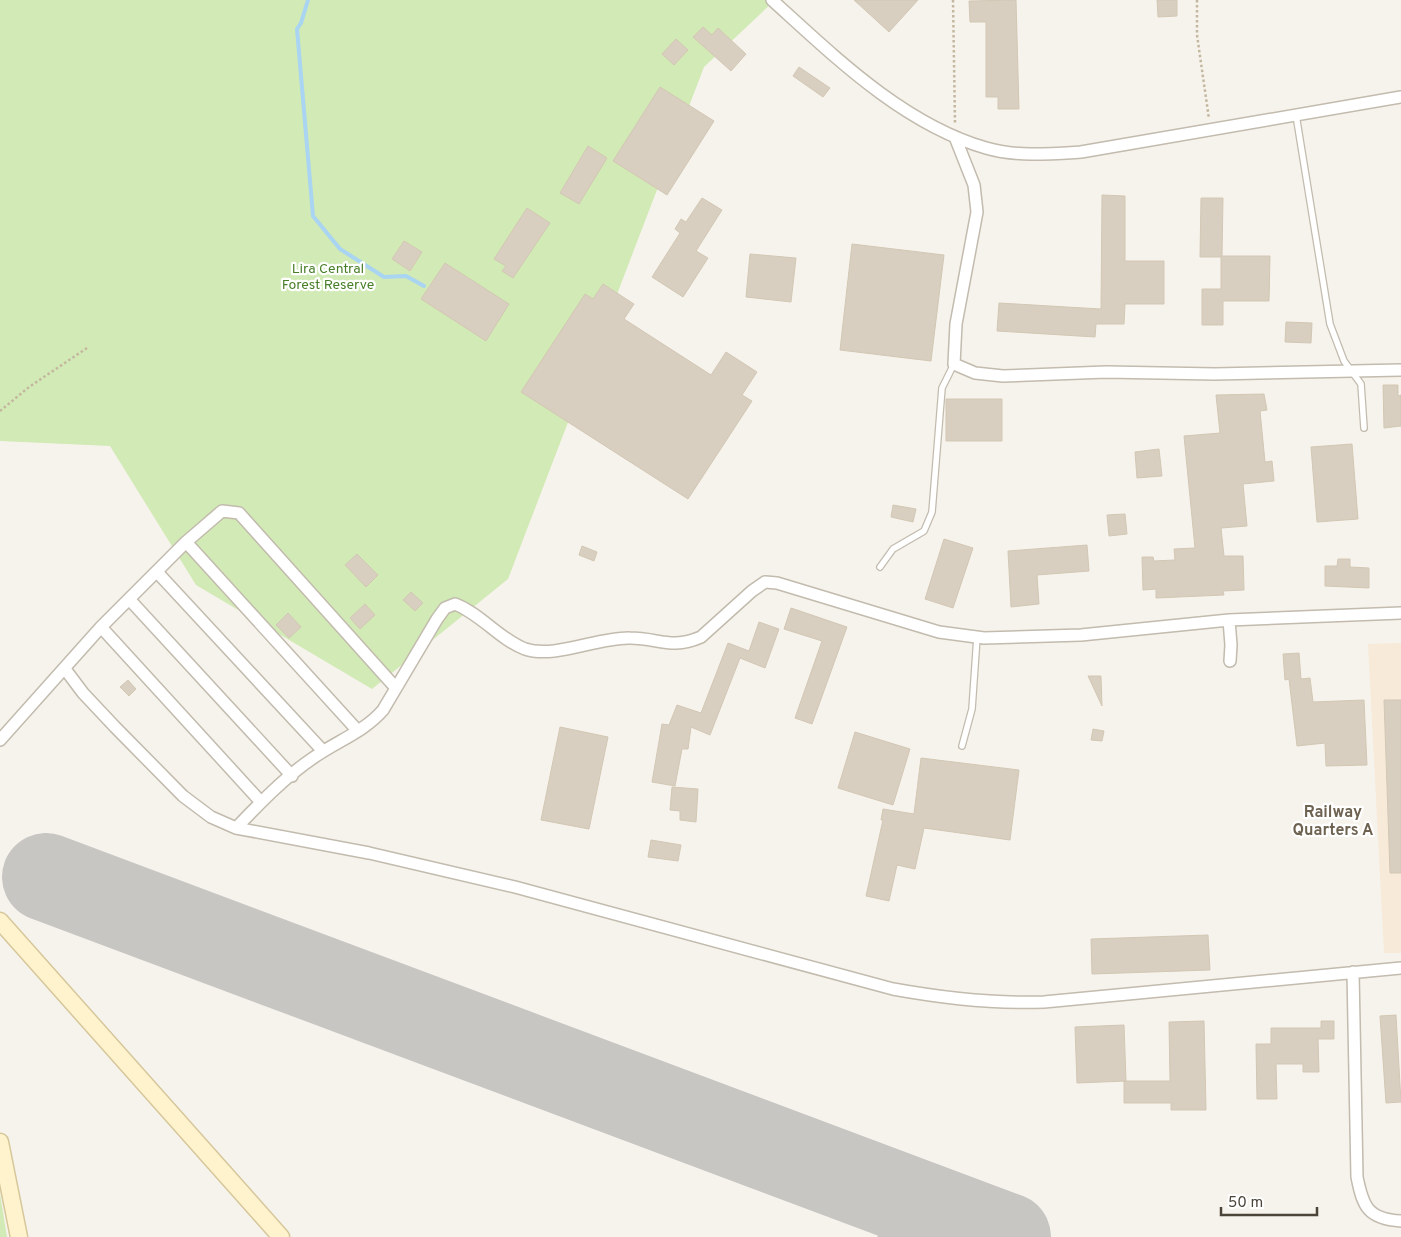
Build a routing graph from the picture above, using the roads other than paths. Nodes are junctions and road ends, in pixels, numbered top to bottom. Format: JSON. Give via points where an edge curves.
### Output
{"nodes":[{"id":1,"x":772,"y":0,"type":"edge"},
{"id":2,"x":1401,"y":97,"type":"edge"},
{"id":3,"x":1296,"y":115,"type":"junction"},
{"id":4,"x":955,"y":137,"type":"junction"},
{"id":5,"x":954,"y":364,"type":"junction"},
{"id":6,"x":1401,"y":370,"type":"edge"},
{"id":7,"x":1353,"y":371,"type":"junction"},
{"id":8,"x":1364,"y":428,"type":"dead end"},
{"id":9,"x":186,"y":542,"type":"junction"},
{"id":10,"x":880,"y":567,"type":"dead end"},
{"id":11,"x":157,"y":572,"type":"junction"},
{"id":12,"x":129,"y":599,"type":"junction"},
{"id":13,"x":1401,"y":614,"type":"edge"},
{"id":14,"x":1229,"y":620,"type":"junction"},
{"id":15,"x":101,"y":627,"type":"junction"},
{"id":16,"x":977,"y":637,"type":"junction"},
{"id":17,"x":1230,"y":661,"type":"dead end"},
{"id":18,"x":65,"y":669,"type":"junction"},
{"id":19,"x":396,"y":688,"type":"junction"},
{"id":20,"x":358,"y":731,"type":"junction"},
{"id":21,"x":0,"y":740,"type":"edge"},
{"id":22,"x":962,"y":746,"type":"dead end"},
{"id":23,"x":322,"y":752,"type":"junction"},
{"id":24,"x":292,"y":776,"type":"junction"},
{"id":25,"x":261,"y":802,"type":"junction"},
{"id":26,"x":236,"y":828,"type":"junction"},
{"id":27,"x":0,"y":921,"type":"edge"},
{"id":28,"x":1401,"y":968,"type":"edge"},
{"id":29,"x":1353,"y":972,"type":"junction"},
{"id":30,"x":0,"y":1142,"type":"edge"},
{"id":31,"x":1401,"y":1221,"type":"edge"},
{"id":32,"x":18,"y":1237,"type":"edge"},
{"id":33,"x":281,"y":1237,"type":"edge"}],
"edges":[{"from":1,"to":4,"type":"street","via":[[883,94]]},
{"from":2,"to":3,"type":"street"},
{"from":3,"to":4,"type":"street","via":[[1108,148],[1055,154],[1005,152]]},
{"from":3,"to":7,"type":"lane","via":[[1330,324],[1344,361]]},
{"from":4,"to":5,"type":"street","via":[[974,185],[977,212],[956,324]]},
{"from":5,"to":7,"type":"street","via":[[975,373],[1003,376],[1106,372]]},
{"from":5,"to":10,"type":"lane","via":[[942,388],[932,512],[924,531],[893,549]]},
{"from":6,"to":7,"type":"street"},
{"from":7,"to":8,"type":"lane","via":[[1361,384]]},
{"from":9,"to":11,"type":"street"},
{"from":9,"to":19,"type":"street","via":[[222,511],[239,513]]},
{"from":9,"to":20,"type":"street"},
{"from":11,"to":12,"type":"street"},
{"from":11,"to":23,"type":"street"},
{"from":12,"to":15,"type":"street"},
{"from":12,"to":24,"type":"street"},
{"from":13,"to":14,"type":"street"},
{"from":14,"to":16,"type":"street","via":[[1081,635]]},
{"from":14,"to":17,"type":"street"},
{"from":15,"to":18,"type":"street"},
{"from":15,"to":25,"type":"street"},
{"from":16,"to":19,"type":"street","via":[[940,632],[765,582],[694,640],[679,644],[630,638],[598,640],[536,652],[500,635],[467,608],[455,604],[445,608],[437,619]]},
{"from":16,"to":22,"type":"lane","via":[[972,710]]},
{"from":18,"to":21,"type":"street"},
{"from":18,"to":26,"type":"street","via":[[83,693],[183,796],[211,817]]},
{"from":19,"to":20,"type":"street","via":[[373,722]]},
{"from":20,"to":23,"type":"street"},
{"from":23,"to":24,"type":"street"},
{"from":24,"to":25,"type":"street"},
{"from":25,"to":26,"type":"street"},
{"from":26,"to":29,"type":"street","via":[[369,853],[515,887],[893,990],[941,997],[1015,1003],[1079,1001]]},
{"from":27,"to":33,"type":"main road"},
{"from":28,"to":29,"type":"street"},
{"from":29,"to":31,"type":"street","via":[[1357,1177],[1361,1198],[1368,1210],[1387,1220]]},
{"from":30,"to":32,"type":"main road"}]}
